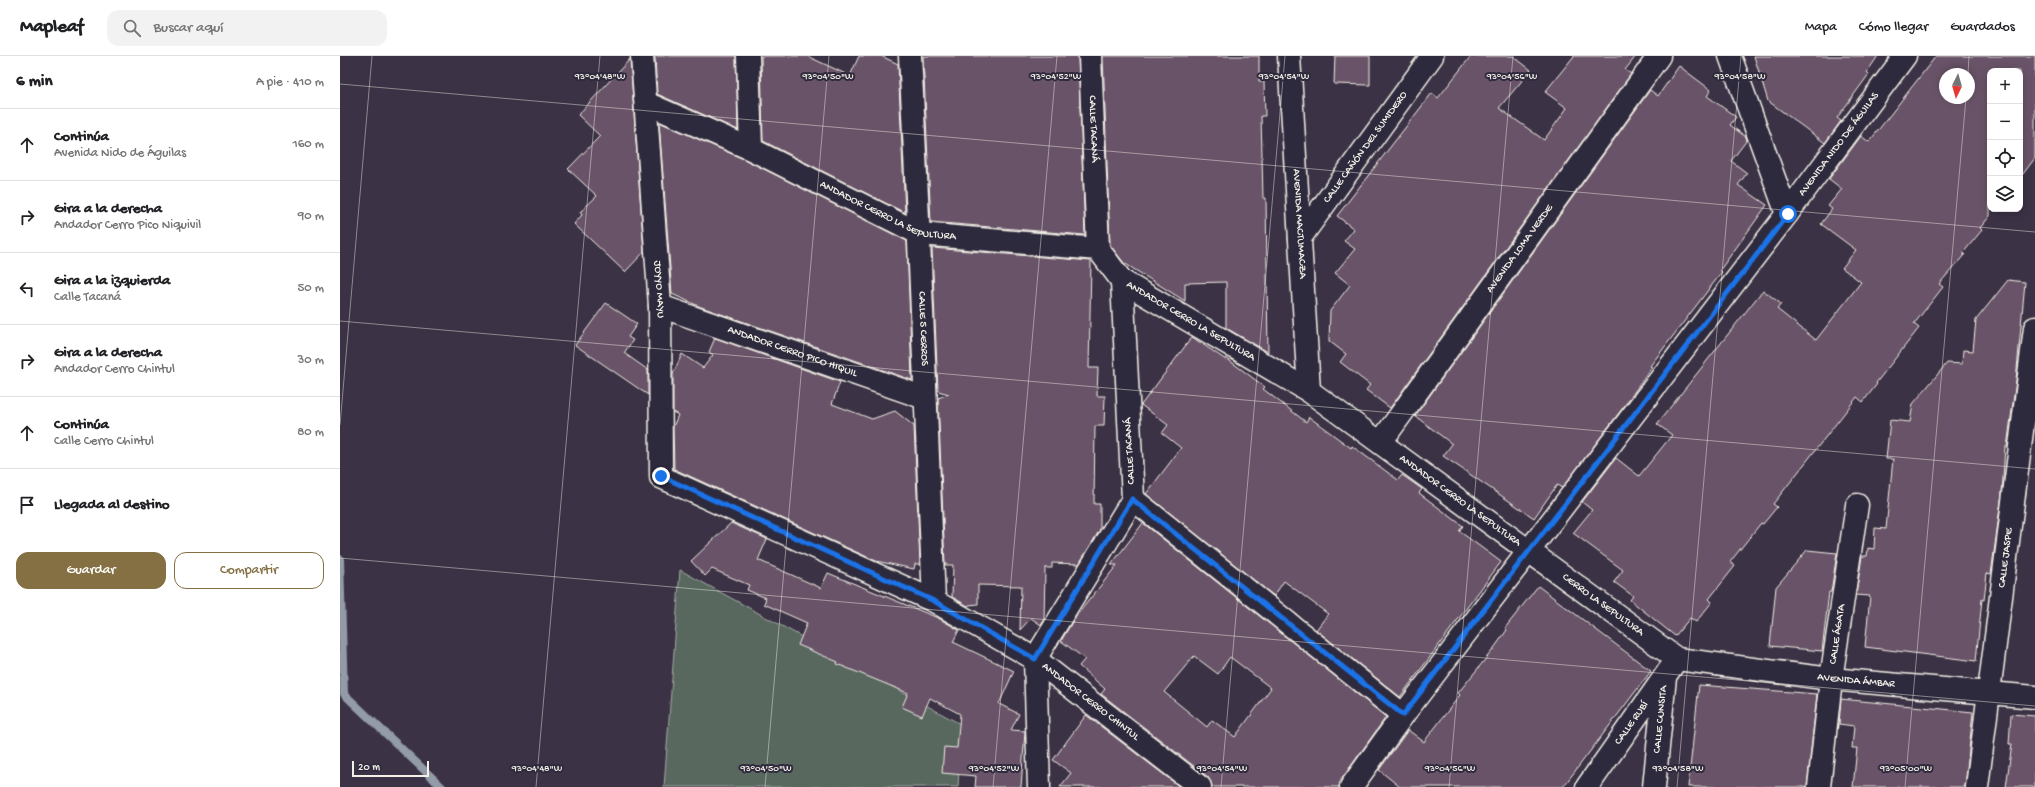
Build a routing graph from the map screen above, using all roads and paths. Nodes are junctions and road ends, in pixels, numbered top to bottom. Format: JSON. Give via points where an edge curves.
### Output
{"nodes":[{"id":1,"x":642,"y":56,"type":"edge"},
{"id":2,"x":748,"y":56,"type":"edge"},
{"id":3,"x":910,"y":56,"type":"edge"},
{"id":4,"x":1090,"y":56,"type":"edge"},
{"id":5,"x":1289,"y":56,"type":"edge"},
{"id":6,"x":1432,"y":56,"type":"edge"},
{"id":7,"x":1660,"y":56,"type":"edge"},
{"id":8,"x":1730,"y":56,"type":"edge"},
{"id":9,"x":1905,"y":56,"type":"edge"},
{"id":10,"x":646,"y":103,"type":"junction"},
{"id":11,"x":751,"y":149,"type":"junction"},
{"id":12,"x":1788,"y":214,"type":"junction"},
{"id":13,"x":920,"y":234,"type":"junction"},
{"id":14,"x":1300,"y":238,"type":"junction"},
{"id":15,"x":1098,"y":249,"type":"junction"},
{"id":16,"x":1122,"y":281,"type":"junction"},
{"id":17,"x":660,"y":306,"type":"junction"},
{"id":18,"x":2035,"y":328,"type":"edge"},
{"id":19,"x":1309,"y":391,"type":"junction"},
{"id":20,"x":924,"y":398,"type":"junction"},
{"id":21,"x":1381,"y":442,"type":"junction"},
{"id":22,"x":661,"y":476,"type":"joint"},
{"id":23,"x":1132,"y":499,"type":"junction"},
{"id":24,"x":1856,"y":505,"type":"dead end"},
{"id":25,"x":1529,"y":552,"type":"junction"},
{"id":26,"x":934,"y":601,"type":"junction"},
{"id":27,"x":1035,"y":659,"type":"junction"},
{"id":28,"x":1671,"y":667,"type":"junction"},
{"id":29,"x":1831,"y":679,"type":"junction"},
{"id":30,"x":1988,"y":693,"type":"junction"},
{"id":31,"x":2035,"y":697,"type":"edge"},
{"id":32,"x":1403,"y":715,"type":"junction"},
{"id":33,"x":1039,"y":787,"type":"edge"},
{"id":34,"x":1200,"y":787,"type":"edge"},
{"id":35,"x":1351,"y":787,"type":"edge"},
{"id":36,"x":1587,"y":787,"type":"edge"},
{"id":37,"x":1654,"y":787,"type":"edge"},
{"id":38,"x":1818,"y":787,"type":"edge"},
{"id":39,"x":1977,"y":787,"type":"edge"}],
"edges":[{"from":1,"to":10,"type":"street","name":"JOYYO MAYU"},
{"from":2,"to":11,"type":"street"},
{"from":3,"to":13,"type":"street","name":"CALLE 5 CERROS"},
{"from":4,"to":15,"type":"street","name":"CALLE TACANÁ"},
{"from":5,"to":14,"type":"street","name":"AVENIDA MACTUMACZA"},
{"from":6,"to":14,"type":"street","name":"CALLE CAÑÓN DEL SUMIDERO"},
{"from":7,"to":21,"type":"street","name":"AVENIDA LOMA VERDE"},
{"from":8,"to":12,"type":"street"},
{"from":9,"to":12,"type":"street","name":"AVENIDA NIDO DE ÁGUILAS"},
{"from":10,"to":11,"type":"street","name":"ANDADOR CERRO LA SEPULTURA"},
{"from":10,"to":17,"type":"street","name":"JOYYO MAYU"},
{"from":11,"to":13,"type":"street","name":"ANDADOR CERRO LA SEPULTURA"},
{"from":12,"to":25,"type":"street","name":"AVENIDA NIDO DE ÁGUILAS"},
{"from":13,"to":15,"type":"street","name":"ANDADOR CERRO LA SEPULTURA"},
{"from":13,"to":20,"type":"street","name":"CALLE 5 CERROS"},
{"from":14,"to":19,"type":"street","name":"AVENIDA MACTUMACZA"},
{"from":15,"to":16,"type":"street","name":"ANDADOR CERRO LA SEPULTURA"},
{"from":16,"to":19,"type":"street","name":"ANDADOR CERRO LA SEPULTURA"},
{"from":16,"to":23,"type":"street","name":"CALLE TACANÁ"},
{"from":17,"to":20,"type":"street","name":"ANDADOR CERRO PICO HIQUIL"},
{"from":17,"to":22,"type":"street","name":"JOYYO MAYU"},
{"from":18,"to":30,"type":"street","name":"CALLE JASPE"},
{"from":19,"to":21,"type":"street","name":"ANDADOR CERRO LA SEPULTURA"},
{"from":20,"to":26,"type":"street","name":"CALLE 5 CERROS"},
{"from":21,"to":25,"type":"street","name":"ANDADOR CERRO LA SEPULTURA"},
{"from":22,"to":26,"type":"street","name":"ANDADOR CERRO CHINTUL"},
{"from":23,"to":27,"type":"street","name":"CALLE TACANÁ"},
{"from":23,"to":32,"type":"street"},
{"from":24,"to":29,"type":"street","name":"CALLE ÁGATA"},
{"from":25,"to":28,"type":"street","name":"CERRO LA SEPULTURA"},
{"from":25,"to":32,"type":"street","name":"AVENIDA NIDO DE ÁGUILAS"},
{"from":26,"to":27,"type":"street","name":"ANDADOR CERRO CHINTUL"},
{"from":27,"to":33,"type":"street"},
{"from":27,"to":34,"type":"street","name":"ANDADOR CERRO CHINTUL"},
{"from":28,"to":29,"type":"street","name":"AVENIDA ÁMBAR"},
{"from":28,"to":36,"type":"street","name":"CALLE RUBÍ"},
{"from":28,"to":37,"type":"street","name":"CALLE CUNSITA"},
{"from":29,"to":30,"type":"street","name":"AVENIDA ÁMBAR"},
{"from":29,"to":38,"type":"street","name":"CALLE ÁGATA"},
{"from":30,"to":31,"type":"street","name":"AVENIDA ÁMBAR"},
{"from":30,"to":39,"type":"street","name":"CALLE JASPE"},
{"from":32,"to":35,"type":"street","name":"AVENIDA NIDO DE ÁGUILAS"}]}
